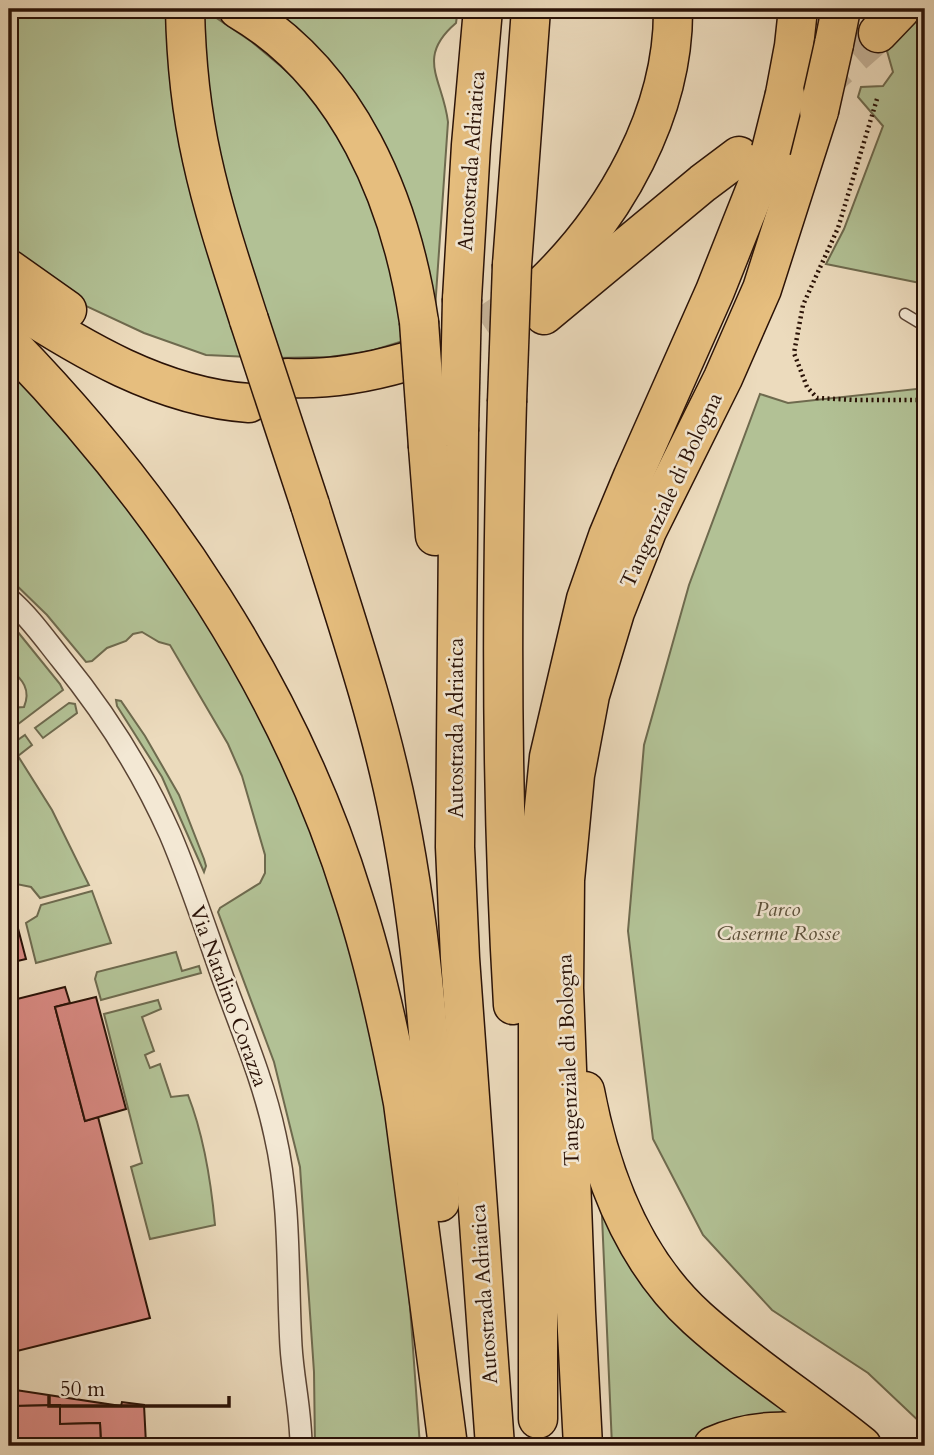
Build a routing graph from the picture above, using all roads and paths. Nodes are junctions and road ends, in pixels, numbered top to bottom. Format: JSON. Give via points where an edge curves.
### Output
{"nodes":[{"id":1,"x":238,"y":9,"type":"edge"},
{"id":2,"x":483,"y":9,"type":"edge"},
{"id":3,"x":531,"y":9,"type":"edge"},
{"id":4,"x":673,"y":9,"type":"edge"},
{"id":5,"x":797,"y":9,"type":"edge"},
{"id":6,"x":821,"y":9,"type":"edge"},
{"id":7,"x":185,"y":15,"type":"edge"},
{"id":8,"x":830,"y":40,"type":"edge"},
{"id":9,"x":877,"y":99,"type":"dead end"},
{"id":10,"x":804,"y":109,"type":"junction"},
{"id":11,"x":770,"y":158,"type":"junction"},
{"id":12,"x":9,"y":269,"type":"edge"},
{"id":13,"x":533,"y":289,"type":"junction"},
{"id":14,"x":9,"y":302,"type":"edge"},
{"id":15,"x":905,"y":314,"type":"dead end"},
{"id":16,"x":925,"y":326,"type":"edge"},
{"id":17,"x":9,"y":343,"type":"edge"},
{"id":18,"x":407,"y":374,"type":"tunnel mouth"},
{"id":19,"x":291,"y":391,"type":"dead end"},
{"id":20,"x":925,"y":400,"type":"edge"},
{"id":21,"x":444,"y":439,"type":"junction"},
{"id":22,"x":9,"y":600,"type":"edge"},
{"id":23,"x":565,"y":880,"type":"junction"},
{"id":24,"x":539,"y":1432,"type":"edge"},
{"id":25,"x":858,"y":1443,"type":"edge"},
{"id":26,"x":301,"y":1446,"type":"edge"},
{"id":27,"x":448,"y":1446,"type":"edge"},
{"id":28,"x":457,"y":1446,"type":"edge"},
{"id":29,"x":495,"y":1446,"type":"edge"},
{"id":30,"x":583,"y":1446,"type":"edge"},
{"id":31,"x":713,"y":1446,"type":"edge"}],
"edges":[{"from":1,"to":21,"type":"highway","bridge":true,"via":[[293,50],[326,86],[355,127],[383,183],[413,276]]},
{"from":2,"to":21,"type":"highway","name":"Autostrada Adriatica","bridge":true,"via":[[462,299]]},
{"from":3,"to":13,"type":"highway"},
{"from":4,"to":13,"type":"highway","via":[[667,66],[645,138],[605,213],[567,263]]},
{"from":5,"to":10,"type":"highway","via":[[794,46]]},
{"from":6,"to":8,"type":"highway"},
{"from":7,"to":28,"type":"highway","bridge":true,"via":[[192,100],[212,200],[381,738],[399,817],[413,901],[434,1110]]},
{"from":8,"to":10,"type":"highway"},
{"from":9,"to":20,"type":"path","via":[[838,228],[803,305],[794,353],[807,387],[817,398]]},
{"from":10,"to":11,"type":"highway","bridge":true},
{"from":11,"to":13,"type":"highway","via":[[703,183]]},
{"from":11,"to":23,"type":"highway","name":"Tangenziale di Bologna","via":[[762,289],[647,531],[615,612],[590,695],[574,786]]},
{"from":11,"to":24,"type":"highway","via":[[608,536],[586,599],[549,757],[538,869]]},
{"from":12,"to":14,"type":"highway","via":[[68,311],[123,342],[246,390],[185,391],[146,378],[45,326]]},
{"from":13,"to":24,"type":"highway","bridge":true,"via":[[507,402],[503,537],[506,832]]},
{"from":15,"to":16,"type":"lane"},
{"from":17,"to":27,"type":"highway","via":[[121,470],[195,573],[250,663],[316,796],[353,895],[394,1052]]},
{"from":18,"to":19,"type":"highway","via":[[377,370]]},
{"from":21,"to":29,"type":"highway","name":"Autostrada Adriatica","via":[[461,972]]},
{"from":22,"to":26,"type":"street","name":"Via Natalino Corazza","via":[[92,697],[145,784],[179,856],[259,1078],[284,1185],[291,1348]]},
{"from":23,"to":25,"type":"highway","via":[[583,1078],[607,1179],[623,1216],[639,1246],[696,1317]]},
{"from":23,"to":30,"type":"highway","name":"Tangenziale di Bologna","via":[[565,1001]]},
{"from":25,"to":31,"type":"highway","via":[[800,1431],[764,1431]]}]}
